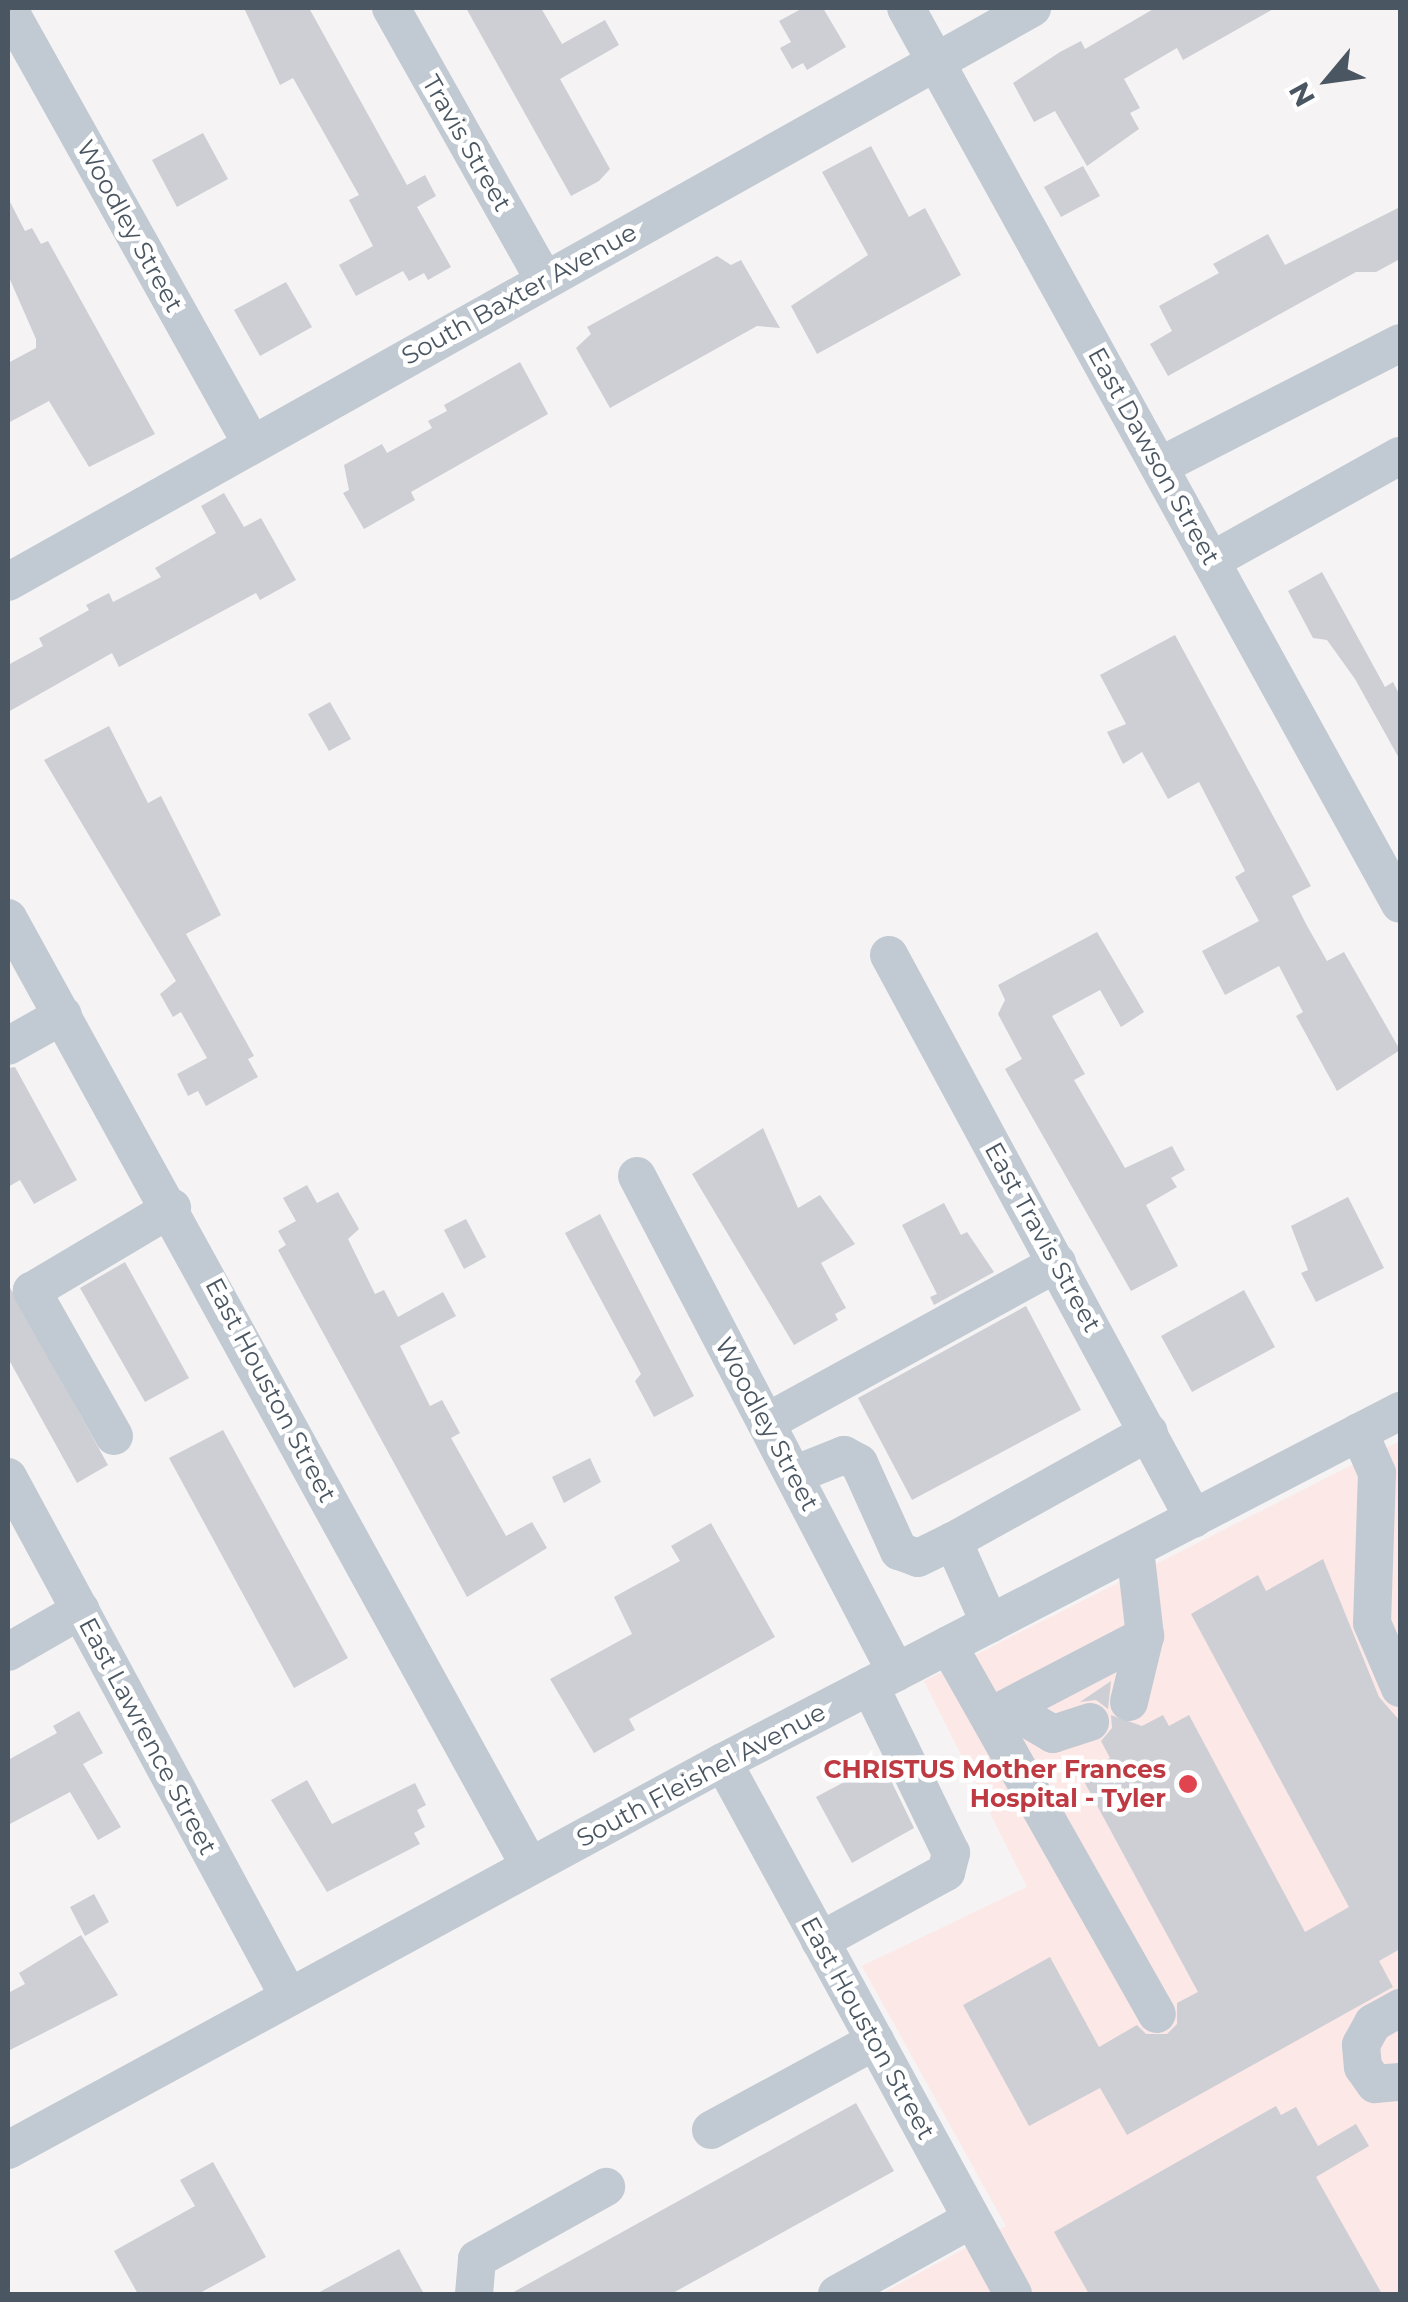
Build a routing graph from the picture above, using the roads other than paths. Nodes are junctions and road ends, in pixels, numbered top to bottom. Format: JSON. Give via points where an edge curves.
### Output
{"nodes":[{"id":1,"x":8,"y":8,"type":"edge"},
{"id":2,"x":390,"y":8,"type":"edge"},
{"id":3,"x":906,"y":8,"type":"edge"},
{"id":4,"x":1032,"y":8,"type":"edge"},
{"id":5,"x":935,"y":60,"type":"junction"},
{"id":6,"x":544,"y":279,"type":"junction"},
{"id":7,"x":1400,"y":344,"type":"edge"},
{"id":8,"x":252,"y":444,"type":"junction"},
{"id":9,"x":1400,"y":456,"type":"edge"},
{"id":10,"x":1160,"y":466,"type":"junction"},
{"id":11,"x":1212,"y":561,"type":"junction"},
{"id":12,"x":8,"y":582,"type":"edge"},
{"id":13,"x":1400,"y":904,"type":"edge"},
{"id":14,"x":8,"y":918,"type":"edge"},
{"id":15,"x":889,"y":956,"type":"dead end"},
{"id":16,"x":62,"y":1015,"type":"junction"},
{"id":17,"x":8,"y":1046,"type":"edge"},
{"id":18,"x":636,"y":1176,"type":"dead end"},
{"id":19,"x":172,"y":1208,"type":"junction"},
{"id":20,"x":1057,"y":1263,"type":"junction"},
{"id":21,"x":1400,"y":1411,"type":"edge"},
{"id":22,"x":767,"y":1422,"type":"junction"},
{"id":23,"x":1149,"y":1432,"type":"junction"},
{"id":24,"x":1359,"y":1432,"type":"junction"},
{"id":25,"x":114,"y":1436,"type":"dead end"},
{"id":26,"x":794,"y":1475,"type":"junction"},
{"id":27,"x":8,"y":1477,"type":"edge"},
{"id":28,"x":1194,"y":1519,"type":"junction"},
{"id":29,"x":953,"y":1541,"type":"junction"},
{"id":30,"x":1388,"y":1543,"type":"edge"},
{"id":31,"x":1135,"y":1550,"type":"junction"},
{"id":32,"x":81,"y":1610,"type":"junction"},
{"id":33,"x":990,"y":1624,"type":"junction"},
{"id":34,"x":1145,"y":1636,"type":"junction"},
{"id":35,"x":948,"y":1645,"type":"junction"},
{"id":36,"x":8,"y":1652,"type":"edge"},
{"id":37,"x":883,"y":1679,"type":"junction"},
{"id":38,"x":1400,"y":1688,"type":"edge"},
{"id":39,"x":1129,"y":1702,"type":"dead end"},
{"id":40,"x":1000,"y":1712,"type":"junction"},
{"id":41,"x":1090,"y":1722,"type":"dead end"},
{"id":42,"x":723,"y":1762,"type":"junction"},
{"id":43,"x":528,"y":1865,"type":"junction"},
{"id":44,"x":820,"y":1941,"type":"junction"},
{"id":45,"x":288,"y":1995,"type":"junction"},
{"id":46,"x":1400,"y":2008,"type":"edge"},
{"id":47,"x":1157,"y":2014,"type":"dead end"},
{"id":48,"x":875,"y":2041,"type":"junction"},
{"id":49,"x":1400,"y":2082,"type":"edge"},
{"id":50,"x":711,"y":2130,"type":"dead end"},
{"id":51,"x":8,"y":2150,"type":"edge"},
{"id":52,"x":606,"y":2186,"type":"dead end"},
{"id":53,"x":972,"y":2219,"type":"junction"},
{"id":54,"x":474,"y":2294,"type":"edge"},
{"id":55,"x":837,"y":2294,"type":"edge"},
{"id":56,"x":1013,"y":2294,"type":"edge"}],
"edges":[{"from":1,"to":8,"type":"street","name":"Woodley Street"},
{"from":2,"to":6,"type":"street","name":"Travis Street"},
{"from":3,"to":5,"type":"street","name":"East Dawson Street"},
{"from":4,"to":5,"type":"street","name":"South Baxter Avenue"},
{"from":5,"to":6,"type":"street","name":"South Baxter Avenue"},
{"from":5,"to":10,"type":"street","name":"East Dawson Street"},
{"from":6,"to":8,"type":"street","name":"South Baxter Avenue"},
{"from":7,"to":10,"type":"street"},
{"from":8,"to":12,"type":"street","name":"South Baxter Avenue"},
{"from":9,"to":11,"type":"street"},
{"from":10,"to":11,"type":"street","name":"East Dawson Street"},
{"from":11,"to":13,"type":"street","name":"East Dawson Street"},
{"from":14,"to":16,"type":"street","name":"East Houston Street"},
{"from":15,"to":20,"type":"street","name":"East Travis Street"},
{"from":16,"to":17,"type":"street"},
{"from":16,"to":19,"type":"street","name":"East Houston Street"},
{"from":18,"to":22,"type":"street","name":"Woodley Street"},
{"from":19,"to":25,"type":"street","via":[[32,1291]]},
{"from":19,"to":43,"type":"street","name":"East Houston Street"},
{"from":20,"to":22,"type":"street"},
{"from":20,"to":23,"type":"street","name":"East Travis Street"},
{"from":21,"to":24,"type":"street","name":"South Fleishel Avenue"},
{"from":22,"to":26,"type":"street","name":"Woodley Street"},
{"from":23,"to":28,"type":"street","name":"East Travis Street"},
{"from":23,"to":29,"type":"street"},
{"from":24,"to":28,"type":"street","name":"South Fleishel Avenue"},
{"from":24,"to":30,"type":"street","via":[[1377,1473]]},
{"from":26,"to":29,"type":"street","via":[[844,1455],[859,1463],[898,1551],[918,1558]]},
{"from":26,"to":37,"type":"street","name":"Woodley Street"},
{"from":27,"to":32,"type":"street","name":"East Lawrence Street"},
{"from":28,"to":31,"type":"street","name":"South Fleishel Avenue"},
{"from":29,"to":33,"type":"street"},
{"from":30,"to":38,"type":"street","via":[[1372,1623]]},
{"from":31,"to":33,"type":"street","name":"South Fleishel Avenue"},
{"from":31,"to":34,"type":"street"},
{"from":32,"to":36,"type":"street"},
{"from":32,"to":45,"type":"street","name":"East Lawrence Street"},
{"from":33,"to":35,"type":"street","name":"South Fleishel Avenue"},
{"from":34,"to":39,"type":"street"},
{"from":34,"to":40,"type":"street"},
{"from":35,"to":37,"type":"street","name":"South Fleishel Avenue"},
{"from":35,"to":40,"type":"street"},
{"from":37,"to":42,"type":"street","name":"South Fleishel Avenue"},
{"from":37,"to":44,"type":"street","name":"Woodley Street","via":[[951,1853],[946,1872]]},
{"from":40,"to":41,"type":"street","via":[[1053,1734]]},
{"from":40,"to":47,"type":"street"},
{"from":42,"to":43,"type":"street","name":"South Fleishel Avenue"},
{"from":42,"to":44,"type":"street","name":"East Houston Street"},
{"from":43,"to":45,"type":"street","name":"South Fleishel Avenue"},
{"from":44,"to":48,"type":"street","name":"East Houston Street"},
{"from":45,"to":51,"type":"street","name":"South Fleishel Avenue"},
{"from":46,"to":49,"type":"street","via":[[1373,2023],[1361,2045],[1363,2066],[1375,2084]]},
{"from":48,"to":50,"type":"street"},
{"from":48,"to":53,"type":"street","name":"East Houston Street"},
{"from":52,"to":54,"type":"street","via":[[477,2259]]},
{"from":53,"to":55,"type":"street"},
{"from":53,"to":56,"type":"street","name":"East Houston Street"}]}
